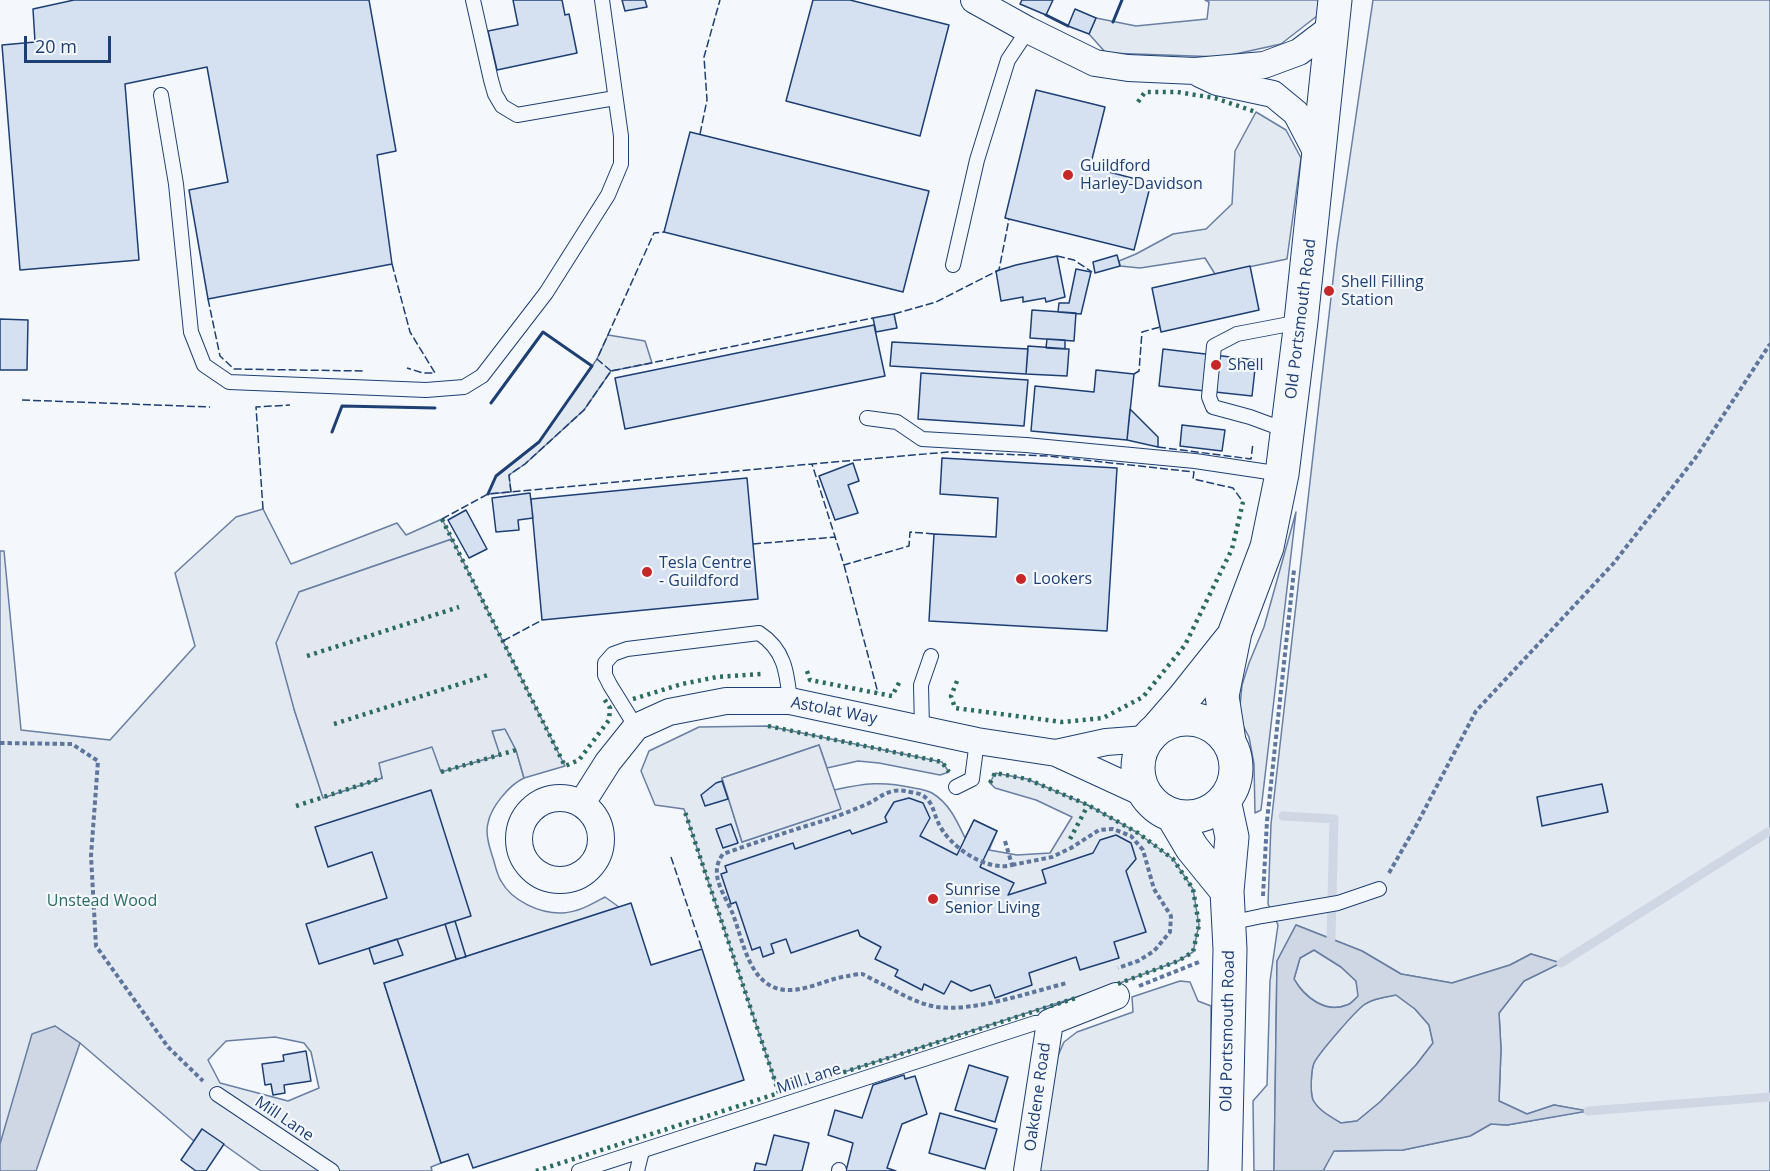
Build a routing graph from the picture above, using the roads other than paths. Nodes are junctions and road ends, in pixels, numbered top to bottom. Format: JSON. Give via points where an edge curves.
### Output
{"nodes":[{"id":1,"x":473,"y":0,"type":"edge"},
{"id":2,"x":602,"y":0,"type":"edge"},
{"id":3,"x":974,"y":0,"type":"edge"},
{"id":4,"x":1333,"y":13,"type":"edge"},
{"id":5,"x":1028,"y":30,"type":"junction"},
{"id":6,"x":1195,"y":71,"type":"junction"},
{"id":7,"x":162,"y":95,"type":"dead end"},
{"id":8,"x":615,"y":98,"type":"junction"},
{"id":9,"x":1319,"y":157,"type":"junction"},
{"id":10,"x":953,"y":265,"type":"dead end"},
{"id":11,"x":1301,"y":321,"type":"junction"},
{"id":12,"x":867,"y":418,"type":"dead end"},
{"id":13,"x":1288,"y":431,"type":"junction"},
{"id":14,"x":1282,"y":474,"type":"junction"},
{"id":15,"x":1235,"y":632,"type":"junction"},
{"id":16,"x":931,"y":656,"type":"dead end"},
{"id":17,"x":790,"y":702,"type":"junction"},
{"id":18,"x":636,"y":727,"type":"junction"},
{"id":19,"x":922,"y":729,"type":"junction"},
{"id":20,"x":1152,"y":733,"type":"junction"},
{"id":21,"x":977,"y":741,"type":"junction"},
{"id":22,"x":1228,"y":741,"type":"junction"},
{"id":23,"x":1056,"y":753,"type":"junction"},
{"id":24,"x":956,"y":787,"type":"dead end"},
{"id":25,"x":1145,"y":794,"type":"junction"},
{"id":26,"x":1224,"y":800,"type":"junction"},
{"id":27,"x":582,"y":803,"type":"dead end"},
{"id":28,"x":1173,"y":816,"type":"junction"},
{"id":29,"x":1379,"y":889,"type":"road end"},
{"id":30,"x":1227,"y":891,"type":"junction"},
{"id":31,"x":1230,"y":936,"type":"junction"},
{"id":32,"x":1116,"y":996,"type":"road end"},
{"id":33,"x":1050,"y":1022,"type":"junction"},
{"id":34,"x":218,"y":1094,"type":"road end"},
{"id":35,"x":642,"y":1151,"type":"junction"},
{"id":36,"x":332,"y":1171,"type":"edge"},
{"id":37,"x":579,"y":1171,"type":"edge"},
{"id":38,"x":637,"y":1171,"type":"edge"},
{"id":39,"x":1027,"y":1171,"type":"edge"},
{"id":40,"x":1225,"y":1171,"type":"edge"}],
"edges":[{"from":1,"to":8,"type":"lane","via":[[493,87],[502,106],[517,115]]},
{"from":2,"to":8,"type":"lane"},
{"from":3,"to":5,"type":"street"},
{"from":4,"to":6,"type":"street","via":[[1299,51],[1264,65]]},
{"from":4,"to":9,"type":"main road","name":"Old Portsmouth Road"},
{"from":5,"to":6,"type":"street","via":[[1095,63]]},
{"from":5,"to":10,"type":"lane","via":[[1008,60],[977,160]]},
{"from":6,"to":9,"type":"street","via":[[1217,82],[1273,94],[1296,113]]},
{"from":7,"to":8,"type":"lane","via":[[176,184],[191,332],[204,365],[229,382],[426,390],[464,387],[482,376],[546,293],[608,195],[621,164]]},
{"from":9,"to":11,"type":"main road","name":"Old Portsmouth Road"},
{"from":11,"to":13,"type":"main road","name":"Old Portsmouth Road"},
{"from":11,"to":13,"type":"lane","via":[[1237,334],[1214,345],[1209,397],[1213,408]]},
{"from":12,"to":14,"type":"lane","via":[[897,422],[922,439],[1195,461]]},
{"from":13,"to":14,"type":"main road","name":"Old Portsmouth Road"},
{"from":14,"to":15,"type":"main road","name":"Old Portsmouth Road","via":[[1267,547]]},
{"from":15,"to":20,"type":"main road","name":"Old Portsmouth Road"},
{"from":15,"to":22,"type":"main road","name":"Old Portsmouth Road","via":[[1222,696]]},
{"from":16,"to":19,"type":"lane","via":[[921,685]]},
{"from":17,"to":18,"type":"street","name":"Astolat Way","via":[[726,701],[669,712]]},
{"from":17,"to":18,"type":"lane","via":[[788,679],[776,648],[759,633],[627,649],[613,654],[605,663],[605,675]]},
{"from":17,"to":19,"type":"street","name":"Astolat Way"},
{"from":18,"to":27,"type":"street","name":"Astolat Way"},
{"from":19,"to":21,"type":"street","name":"Astolat Way"},
{"from":20,"to":22,"type":"main road","via":[[1172,720],[1188,718],[1218,729]]},
{"from":20,"to":23,"type":"street","name":"Astolat Way"},
{"from":20,"to":25,"type":"main road","via":[[1140,752],[1137,766]]},
{"from":21,"to":23,"type":"street","name":"Astolat Way"},
{"from":21,"to":24,"type":"lane","via":[[972,778]]},
{"from":22,"to":26,"type":"main road","via":[[1235,755],[1236,771]]},
{"from":23,"to":25,"type":"street","name":"Astolat Way"},
{"from":25,"to":28,"type":"main road"},
{"from":26,"to":28,"type":"main road","via":[[1199,817]]},
{"from":26,"to":30,"type":"main road","name":"Old Portsmouth Road","via":[[1232,837]]},
{"from":28,"to":30,"type":"main road","via":[[1192,848]]},
{"from":29,"to":31,"type":"lane","via":[[1332,904],[1262,916]]},
{"from":30,"to":31,"type":"main road","name":"Old Portsmouth Road"},
{"from":31,"to":40,"type":"main road","name":"Old Portsmouth Road"},
{"from":32,"to":33,"type":"street","name":"Oakdene Road"},
{"from":33,"to":35,"type":"lane","name":"Mill Lane","via":[[1035,1023]]},
{"from":33,"to":39,"type":"street","name":"Oakdene Road"},
{"from":34,"to":36,"type":"lane","name":"Mill Lane"},
{"from":35,"to":37,"type":"lane","name":"Mill Lane"},
{"from":35,"to":38,"type":"lane"}]}
